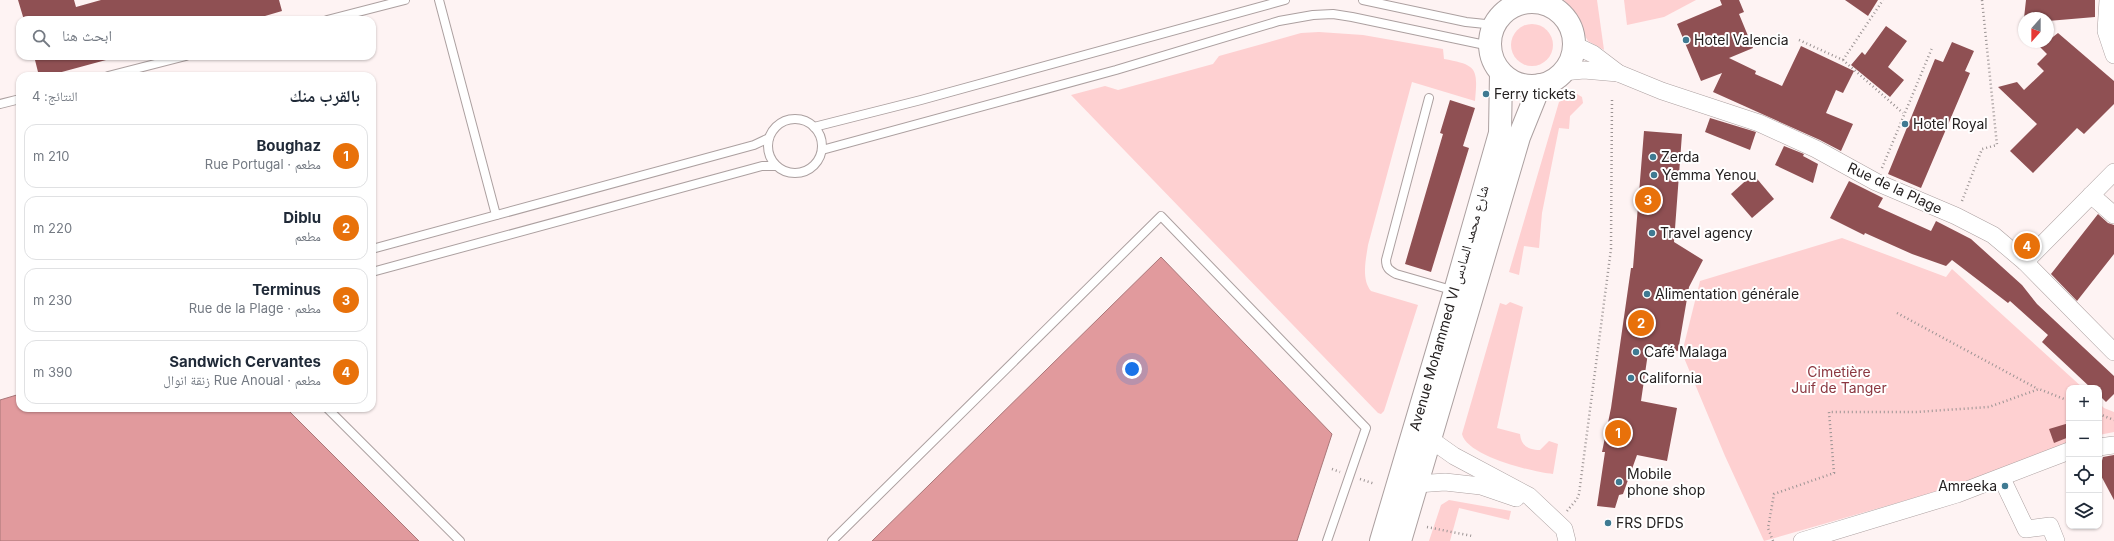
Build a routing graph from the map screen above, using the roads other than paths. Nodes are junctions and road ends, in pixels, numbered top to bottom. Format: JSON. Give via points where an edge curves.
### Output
{"nodes":[{"id":1,"x":405,"y":0,"type":"edge"},
{"id":2,"x":439,"y":0,"type":"edge"},
{"id":3,"x":1285,"y":0,"type":"edge"},
{"id":4,"x":1363,"y":0,"type":"edge"},
{"id":5,"x":2108,"y":0,"type":"edge"},
{"id":6,"x":1517,"y":3,"type":"edge"},
{"id":7,"x":1547,"y":3,"type":"edge"},
{"id":8,"x":343,"y":16,"type":"edge"},
{"id":9,"x":1495,"y":25,"type":"junction"},
{"id":10,"x":1490,"y":46,"type":"junction"},
{"id":11,"x":1574,"y":46,"type":"junction"},
{"id":12,"x":2114,"y":54,"type":"edge"},
{"id":13,"x":170,"y":60,"type":"edge"},
{"id":14,"x":124,"y":72,"type":"edge"},
{"id":15,"x":1563,"y":72,"type":"junction"},
{"id":16,"x":1501,"y":73,"type":"junction"},
{"id":17,"x":1618,"y":73,"type":"junction"},
{"id":18,"x":1540,"y":86,"type":"junction"},
{"id":19,"x":1429,"y":98,"type":"dead end"},
{"id":20,"x":16,"y":99,"type":"edge"},
{"id":21,"x":0,"y":104,"type":"edge"},
{"id":22,"x":814,"y":127,"type":"junction"},
{"id":23,"x":769,"y":138,"type":"junction"},
{"id":24,"x":822,"y":150,"type":"junction"},
{"id":25,"x":776,"y":166,"type":"junction"},
{"id":26,"x":2114,"y":172,"type":"edge"},
{"id":27,"x":2091,"y":195,"type":"junction"},
{"id":28,"x":496,"y":215,"type":"junction"},
{"id":29,"x":2114,"y":215,"type":"edge"},
{"id":30,"x":376,"y":248,"type":"edge"},
{"id":31,"x":2025,"y":262,"type":"junction"},
{"id":32,"x":376,"y":271,"type":"edge"},
{"id":33,"x":1455,"y":291,"type":"junction"},
{"id":34,"x":2114,"y":352,"type":"edge"},
{"id":35,"x":331,"y":412,"type":"edge"},
{"id":36,"x":1430,"y":439,"type":"junction"},
{"id":37,"x":2114,"y":446,"type":"edge"},
{"id":38,"x":2102,"y":447,"type":"edge"},
{"id":39,"x":2066,"y":452,"type":"edge"},
{"id":40,"x":2004,"y":483,"type":"dead end"},
{"id":41,"x":1417,"y":484,"type":"junction"},
{"id":42,"x":1536,"y":509,"type":"junction"},
{"id":43,"x":460,"y":541,"type":"edge"},
{"id":44,"x":832,"y":541,"type":"edge"},
{"id":45,"x":1327,"y":541,"type":"edge"},
{"id":46,"x":1381,"y":541,"type":"edge"},
{"id":47,"x":1400,"y":541,"type":"edge"},
{"id":48,"x":1566,"y":541,"type":"edge"},
{"id":49,"x":1802,"y":541,"type":"edge"},
{"id":50,"x":2056,"y":541,"type":"edge"}],
"edges":[{"from":1,"to":8,"type":"lane"},
{"from":2,"to":28,"type":"lane"},
{"from":3,"to":22,"type":"lane"},
{"from":4,"to":9,"type":"lane","via":[[1466,22]]},
{"from":5,"to":12,"type":"street","via":[[2106,30]]},
{"from":6,"to":7,"type":"main road"},
{"from":6,"to":9,"type":"main road","via":[[1504,13]]},
{"from":7,"to":11,"type":"main road","via":[[1567,22]]},
{"from":9,"to":10,"type":"main road"},
{"from":10,"to":16,"type":"main road","via":[[1493,60]]},
{"from":10,"to":24,"type":"lane","via":[[1333,14],[1295,18]]},
{"from":11,"to":15,"type":"main road","via":[[1571,60]]},
{"from":11,"to":17,"type":"street","via":[[1593,54]]},
{"from":13,"to":14,"type":"lane"},
{"from":15,"to":17,"type":"street","via":[[1584,70]]},
{"from":15,"to":18,"type":"main road"},
{"from":16,"to":18,"type":"main road","via":[[1515,83]]},
{"from":16,"to":33,"type":"main road","name":"Avenue Mohammed VI شارع محمد السادس","via":[[1500,133]]},
{"from":17,"to":31,"type":"street","name":"Rue de la Plage","via":[[1662,91],[1759,123],[1816,149],[1876,182],[1956,216],[1993,235]]},
{"from":18,"to":36,"type":"main road","name":"Avenue Mohammed VI شارع محمد السادس","via":[[1519,137]]},
{"from":19,"to":33,"type":"lane","via":[[1386,265],[1396,274]]},
{"from":20,"to":21,"type":"lane"},
{"from":22,"to":23,"type":"lane","via":[[800,120],[792,120],[778,125]]},
{"from":22,"to":24,"type":"lane","via":[[821,140]]},
{"from":23,"to":25,"type":"lane","via":[[769,153]]},
{"from":23,"to":28,"type":"lane","via":[[754,145]]},
{"from":24,"to":25,"type":"lane","via":[[817,162],[805,172],[790,173]]},
{"from":25,"to":32,"type":"lane","via":[[762,166]]},
{"from":26,"to":27,"type":"street"},
{"from":27,"to":29,"type":"street"},
{"from":27,"to":31,"type":"street"},
{"from":28,"to":30,"type":"lane"},
{"from":31,"to":34,"type":"street","name":"Rue de la Plage"},
{"from":33,"to":46,"type":"main road","name":"Avenue Mohammed VI شارع محمد السادس"},
{"from":35,"to":43,"type":"lane"},
{"from":36,"to":41,"type":"main road","name":"Avenue Mohammed VI شارع محمد السادس"},
{"from":36,"to":42,"type":"street","via":[[1454,456],[1529,496]]},
{"from":37,"to":38,"type":"street"},
{"from":39,"to":49,"type":"street","via":[[1957,494]]},
{"from":40,"to":50,"type":"street","via":[[2026,529],[2050,526]]},
{"from":41,"to":42,"type":"street","via":[[1445,482],[1481,486]]},
{"from":41,"to":47,"type":"main road","name":"Avenue Mohammed VI شارع محمد السادس"},
{"from":42,"to":48,"type":"street","via":[[1564,529]]},
{"from":44,"to":45,"type":"lane","via":[[1161,216],[1366,428]]}]}
